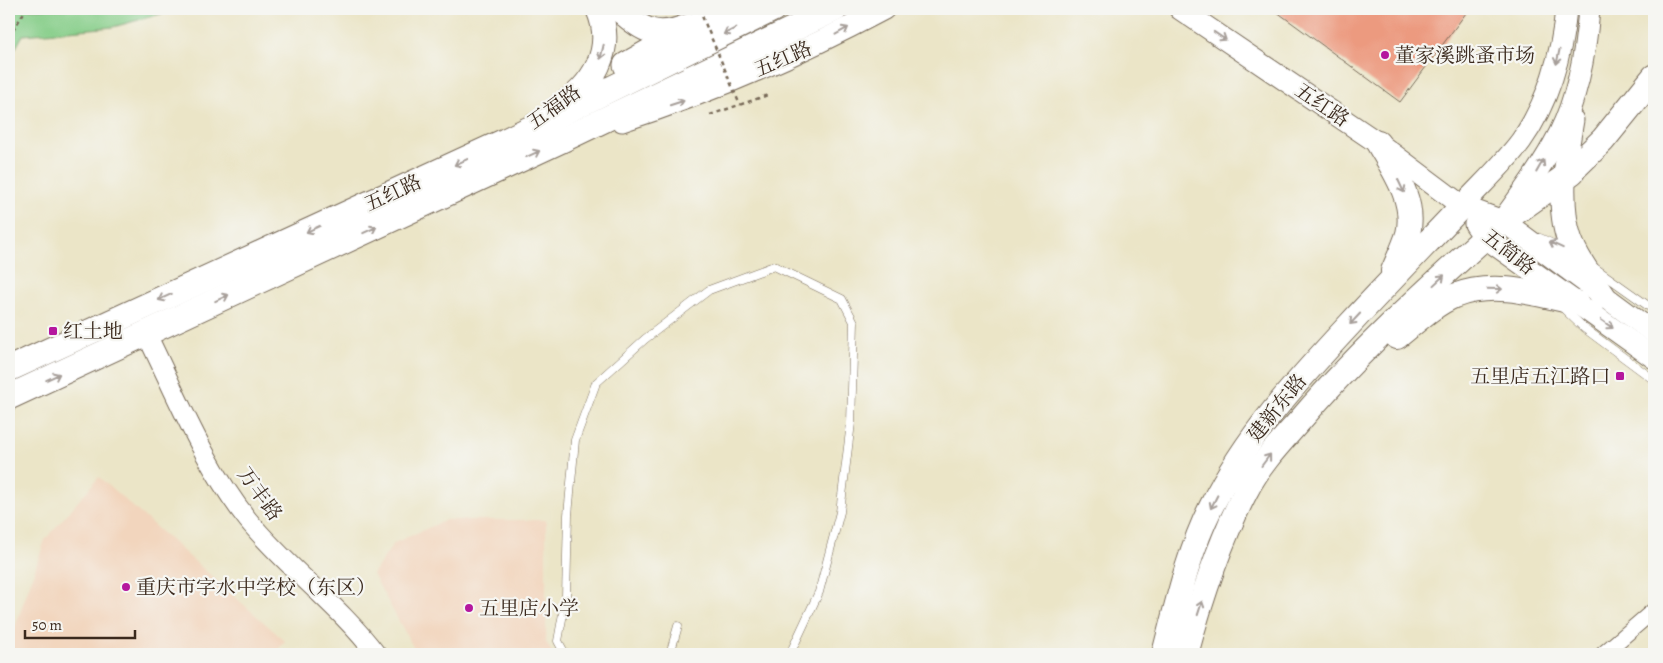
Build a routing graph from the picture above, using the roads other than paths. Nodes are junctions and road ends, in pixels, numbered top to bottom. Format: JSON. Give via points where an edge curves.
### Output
{"nodes":[{"id":1,"x":598,"y":9,"type":"edge"},
{"id":2,"x":619,"y":9,"type":"edge"},
{"id":3,"x":773,"y":9,"type":"edge"},
{"id":4,"x":835,"y":9,"type":"edge"},
{"id":5,"x":884,"y":9,"type":"edge"},
{"id":6,"x":1180,"y":9,"type":"edge"},
{"id":7,"x":1566,"y":9,"type":"edge"},
{"id":8,"x":1589,"y":9,"type":"edge"},
{"id":9,"x":710,"y":12,"type":"edge"},
{"id":10,"x":1580,"y":74,"type":"junction"},
{"id":11,"x":1654,"y":77,"type":"edge"},
{"id":12,"x":582,"y":91,"type":"junction"},
{"id":13,"x":1654,"y":104,"type":"edge"},
{"id":14,"x":564,"y":139,"type":"junction"},
{"id":15,"x":505,"y":142,"type":"junction"},
{"id":16,"x":1378,"y":143,"type":"junction"},
{"id":17,"x":1563,"y":179,"type":"junction"},
{"id":18,"x":1462,"y":206,"type":"junction"},
{"id":19,"x":1503,"y":220,"type":"junction"},
{"id":20,"x":1484,"y":237,"type":"junction"},
{"id":21,"x":1573,"y":253,"type":"junction"},
{"id":22,"x":1388,"y":283,"type":"junction"},
{"id":23,"x":1603,"y":296,"type":"junction"},
{"id":24,"x":1550,"y":297,"type":"junction"},
{"id":25,"x":1577,"y":303,"type":"junction"},
{"id":26,"x":1654,"y":310,"type":"edge"},
{"id":27,"x":1387,"y":328,"type":"junction"},
{"id":28,"x":146,"y":333,"type":"junction"},
{"id":29,"x":1654,"y":333,"type":"edge"},
{"id":30,"x":1654,"y":358,"type":"edge"},
{"id":31,"x":9,"y":369,"type":"edge"},
{"id":32,"x":1654,"y":380,"type":"edge"},
{"id":33,"x":1322,"y":395,"type":"junction"},
{"id":34,"x":9,"y":397,"type":"edge"},
{"id":35,"x":1653,"y":611,"type":"dead end"},
{"id":36,"x":678,"y":626,"type":"dead end"},
{"id":37,"x":376,"y":654,"type":"edge"},
{"id":38,"x":565,"y":654,"type":"edge"},
{"id":39,"x":670,"y":654,"type":"edge"},
{"id":40,"x":790,"y":654,"type":"edge"},
{"id":41,"x":1164,"y":654,"type":"edge"},
{"id":42,"x":1186,"y":654,"type":"edge"},
{"id":43,"x":1603,"y":654,"type":"edge"}],
"edges":[{"from":1,"to":12,"type":"main road","name":"五福路","one_way":true,"via":[[604,33],[604,51]]},
{"from":2,"to":9,"type":"main road","via":[[646,31],[663,33],[678,30]]},
{"from":3,"to":15,"type":"highway","name":"五红路","one_way":true},
{"from":4,"to":14,"type":"highway","name":"五红路"},
{"from":14,"to":5,"type":"main road","name":"五红路","one_way":true,"via":[[686,100],[826,40]]},
{"from":6,"to":16,"type":"main road","name":"五红路","one_way":true},
{"from":7,"to":18,"type":"main road","one_way":true,"via":[[1555,70],[1540,107],[1521,141]]},
{"from":8,"to":10,"type":"main road"},
{"from":9,"to":12,"type":"highway"},
{"from":10,"to":17,"type":"main road"},
{"from":19,"to":10,"type":"main road","one_way":true,"via":[[1560,133]]},
{"from":11,"to":17,"type":"highway","via":[[1603,140]]},
{"from":12,"to":15,"type":"main road","name":"五福路"},
{"from":13,"to":17,"type":"highway","via":[[1604,150]]},
{"from":28,"to":14,"type":"highway","name":"五红路","one_way":true},
{"from":15,"to":31,"type":"highway","name":"五红路","one_way":true},
{"from":16,"to":18,"type":"main road","name":"五红路"},
{"from":16,"to":22,"type":"main road","one_way":true,"via":[[1402,185],[1410,219],[1408,235]]},
{"from":17,"to":19,"type":"highway"},
{"from":17,"to":21,"type":"highway","via":[[1564,227]]},
{"from":18,"to":19,"type":"main road","name":"五简路"},
{"from":18,"to":20,"type":"main road","name":"五简路"},
{"from":18,"to":22,"type":"main road","name":"建新东路"},
{"from":19,"to":20,"type":"main road","name":"建新东路"},
{"from":21,"to":19,"type":"lane","one_way":true},
{"from":19,"to":23,"type":"main road","name":"五简路"},
{"from":20,"to":24,"type":"lane"},
{"from":20,"to":25,"type":"main road","name":"五简路"},
{"from":27,"to":20,"type":"main road","name":"建新东路","one_way":true},
{"from":21,"to":23,"type":"highway"},
{"from":21,"to":26,"type":"lane"},
{"from":22,"to":27,"type":"main road","via":[[1400,283],[1406,296]]},
{"from":22,"to":41,"type":"main road","name":"建新东路","one_way":true,"via":[[1272,410],[1227,477],[1196,542]]},
{"from":23,"to":29,"type":"main road","name":"五简路"},
{"from":24,"to":25,"type":"main road"},
{"from":24,"to":32,"type":"lane","via":[[1584,328]]},
{"from":33,"to":24,"type":"main road","one_way":true,"via":[[1439,304],[1454,297],[1488,289],[1525,291]]},
{"from":25,"to":30,"type":"main road","name":"五简路","one_way":true},
{"from":27,"to":33,"type":"main road","name":"建新东路"},
{"from":34,"to":28,"type":"highway","name":"五红路","one_way":true},
{"from":28,"to":37,"type":"street","name":"万丰路","via":[[200,443],[230,494],[269,544]]},
{"from":42,"to":33,"type":"main road","name":"建新东路","one_way":true,"via":[[1217,554],[1246,490],[1265,461]]},
{"from":35,"to":43,"type":"street"},
{"from":36,"to":39,"type":"lane"},
{"from":38,"to":40,"type":"lane","via":[[558,641],[566,598],[568,515],[575,440],[596,383],[709,290],[774,266],[842,299],[854,322],[851,423],[840,512],[819,592]]}]}
